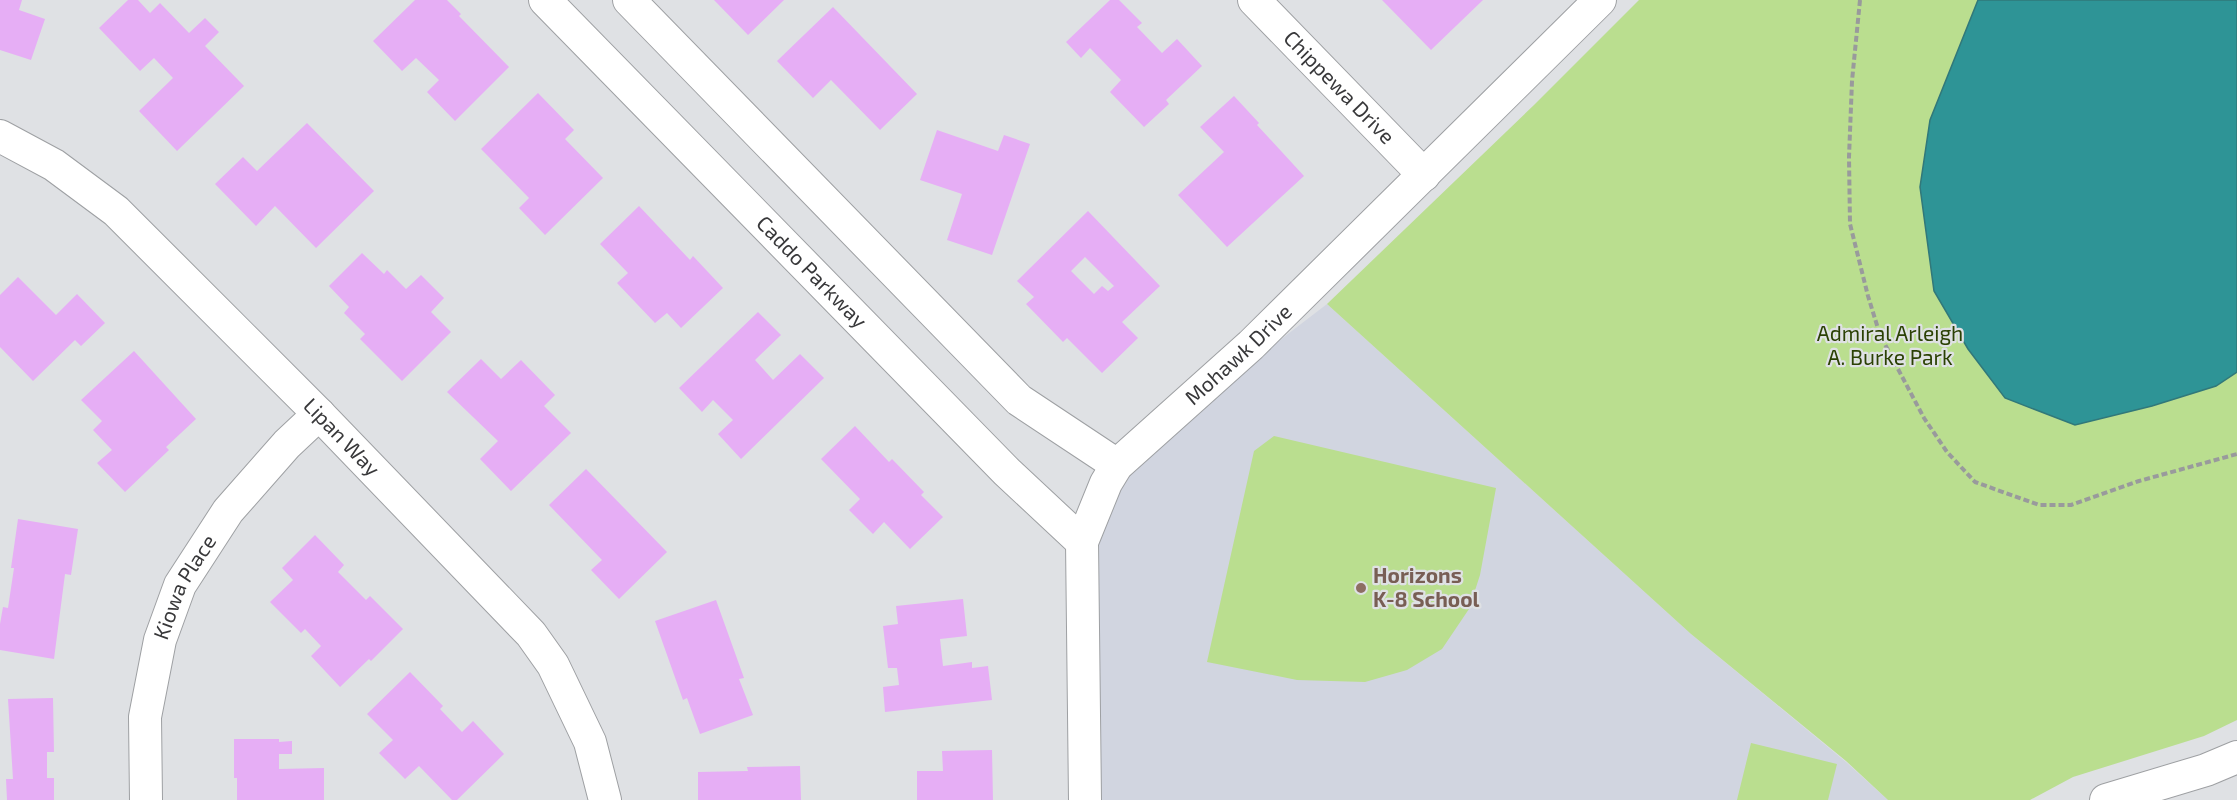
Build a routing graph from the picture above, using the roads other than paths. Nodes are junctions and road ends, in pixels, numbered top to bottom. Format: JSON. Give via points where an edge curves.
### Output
{"nodes":[{"id":1,"x":545,"y":0,"type":"edge"},
{"id":2,"x":629,"y":0,"type":"edge"},
{"id":3,"x":1254,"y":0,"type":"edge"},
{"id":4,"x":1600,"y":0,"type":"edge"},
{"id":5,"x":0,"y":136,"type":"edge"},
{"id":6,"x":1424,"y":175,"type":"junction"},
{"id":7,"x":319,"y":414,"type":"junction"},
{"id":8,"x":1117,"y":465,"type":"junction"},
{"id":9,"x":1082,"y":542,"type":"junction"},
{"id":10,"x":2237,"y":757,"type":"edge"},
{"id":11,"x":146,"y":800,"type":"edge"},
{"id":12,"x":605,"y":800,"type":"edge"},
{"id":13,"x":1085,"y":800,"type":"edge"},
{"id":14,"x":2106,"y":800,"type":"edge"}],
"edges":[{"from":1,"to":9,"type":"street","name":"Caddo Parkway","via":[[1007,472]]},
{"from":2,"to":8,"type":"street","via":[[1019,400]]},
{"from":3,"to":6,"type":"street","name":"Chippewa Drive"},
{"from":4,"to":6,"type":"street","name":"Mohawk Drive"},
{"from":5,"to":7,"type":"street","name":"Lipan Way","via":[[54,165],[116,211]]},
{"from":6,"to":8,"type":"street","name":"Mohawk Drive","via":[[1251,345]]},
{"from":7,"to":11,"type":"street","name":"Kiowa Place","via":[[286,444],[228,511],[180,585],[159,640],[145,717]]},
{"from":7,"to":12,"type":"street","name":"Lipan Way","via":[[531,634],[553,665],[590,742]]},
{"from":8,"to":9,"type":"street","name":"Mohawk Drive"},
{"from":9,"to":13,"type":"street","name":"Mohawk Drive"},
{"from":10,"to":14,"type":"street"}]}
